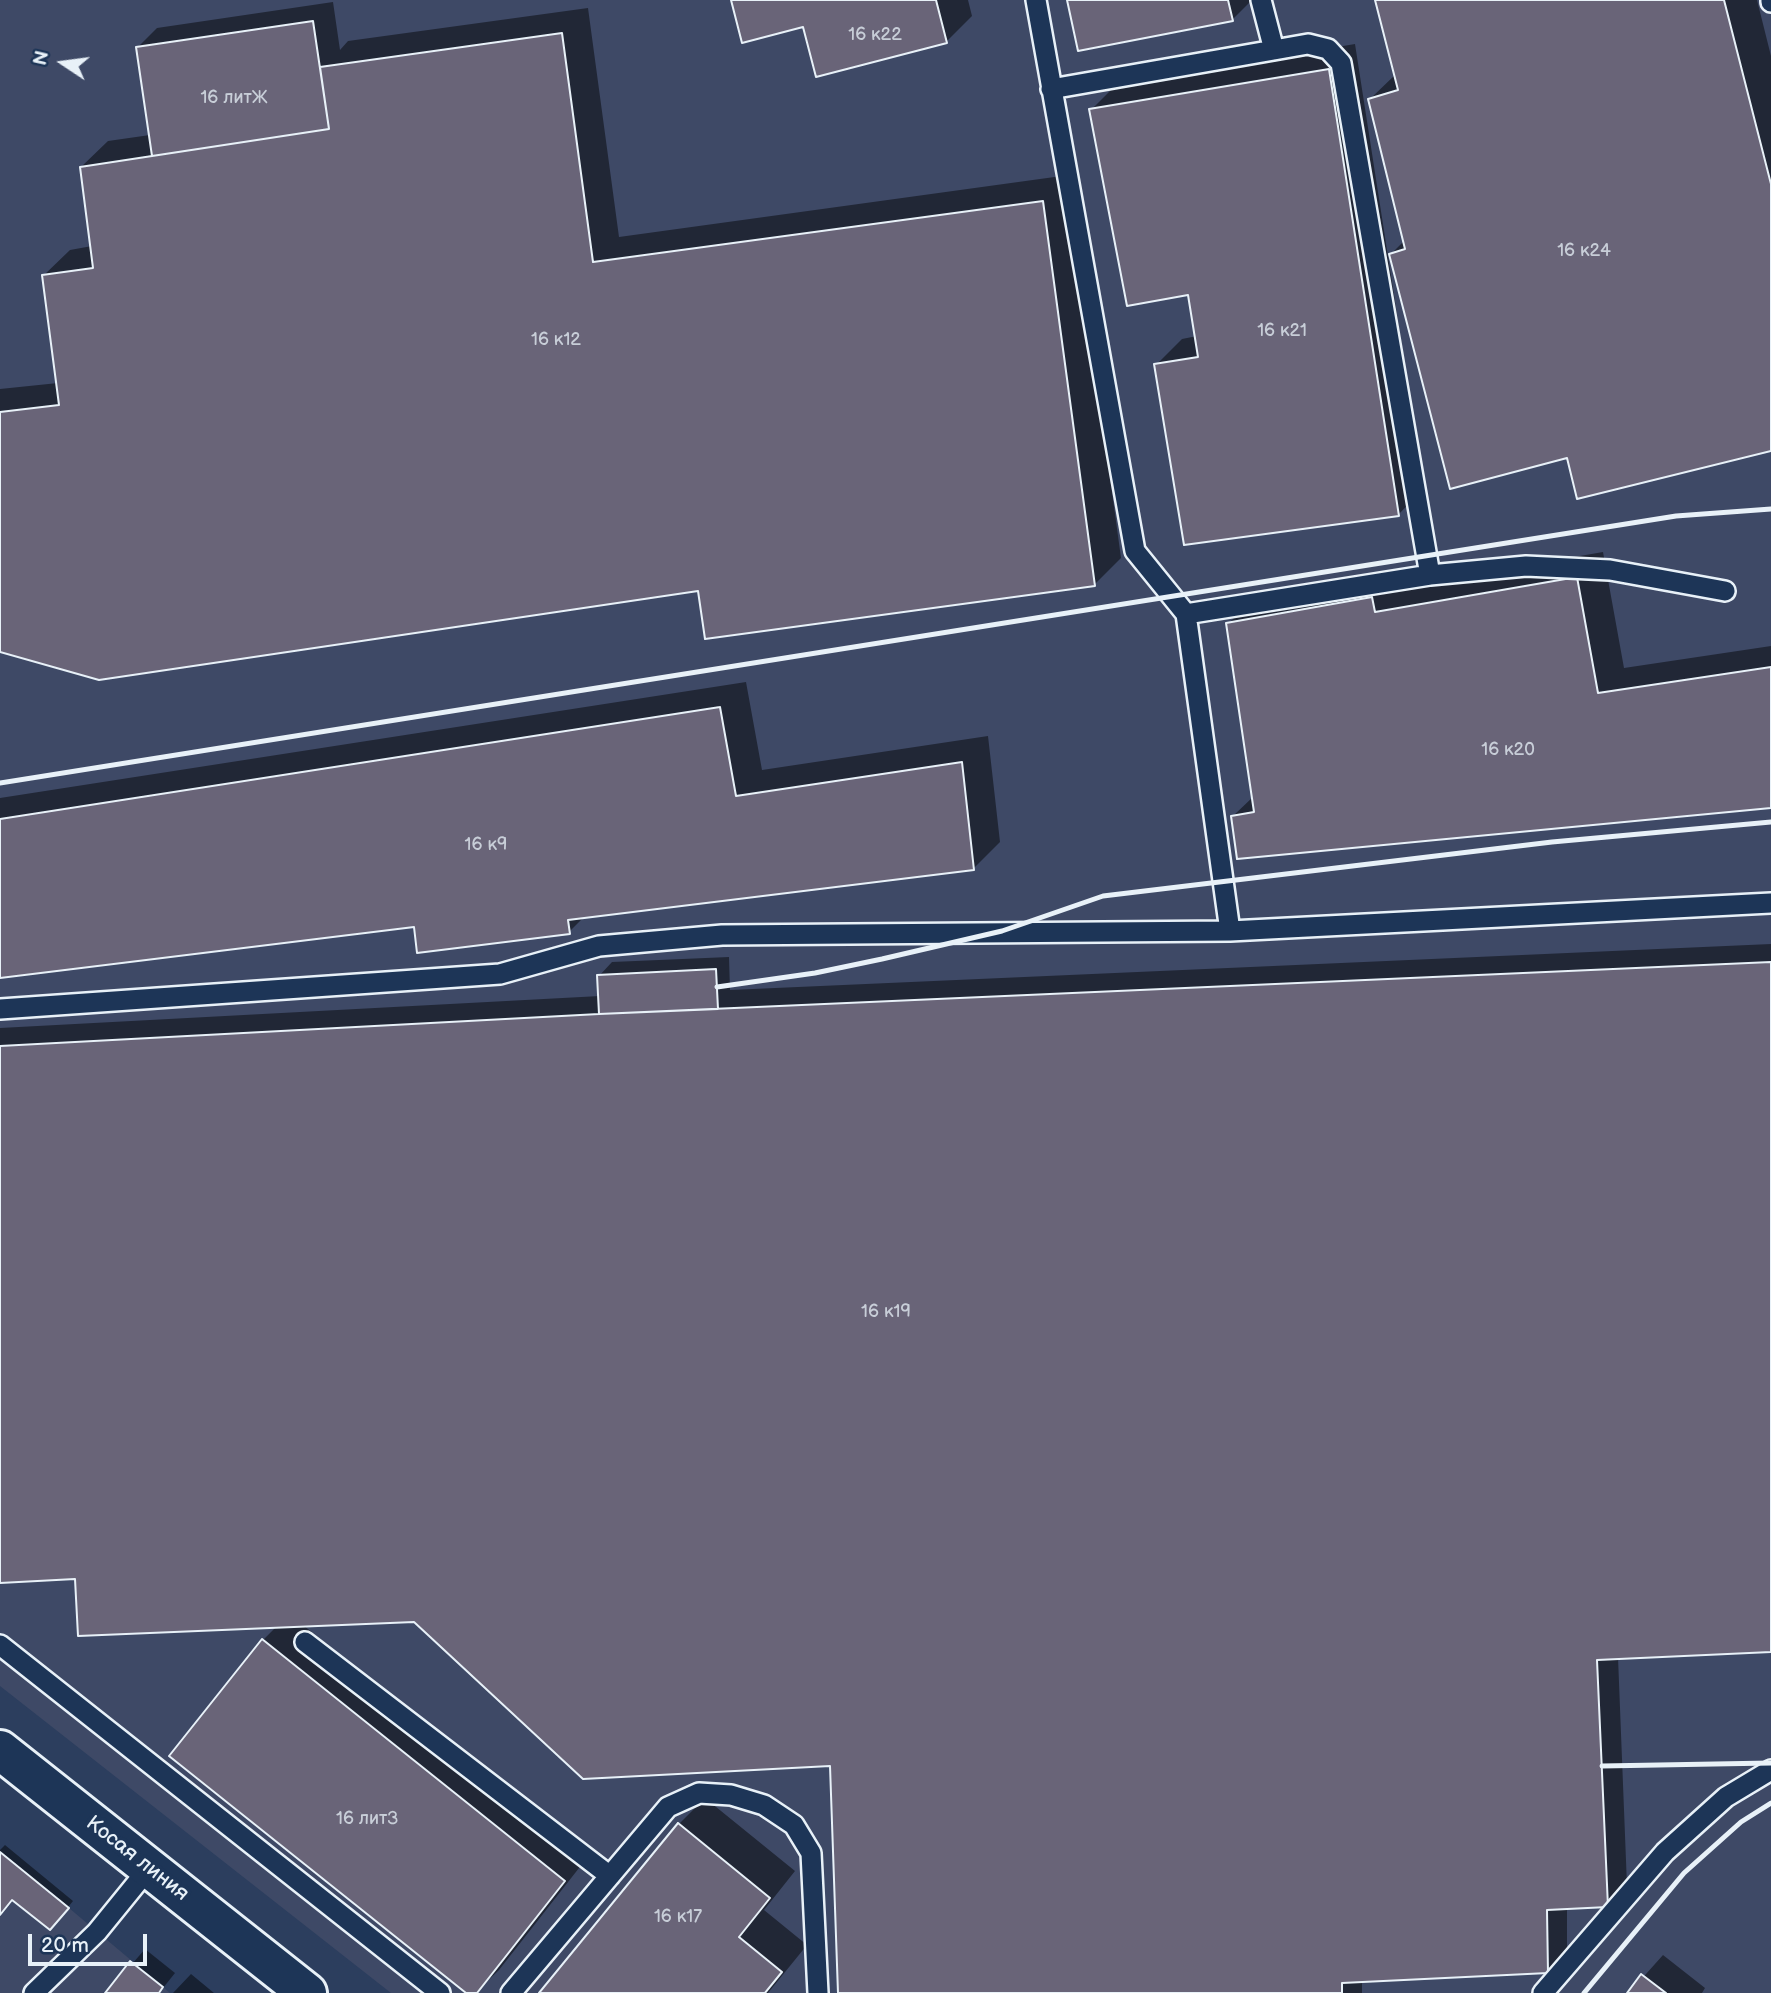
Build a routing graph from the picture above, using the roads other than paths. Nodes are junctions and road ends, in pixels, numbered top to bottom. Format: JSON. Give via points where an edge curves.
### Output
{"nodes":[{"id":1,"x":1035,"y":0,"type":"edge"},
{"id":2,"x":1261,"y":0,"type":"edge"},
{"id":3,"x":1274,"y":50,"type":"junction"},
{"id":4,"x":1051,"y":89,"type":"junction"},
{"id":5,"x":1430,"y":575,"type":"junction"},
{"id":6,"x":1725,"y":591,"type":"dead end"},
{"id":7,"x":1186,"y":614,"type":"junction"},
{"id":8,"x":1771,"y":903,"type":"edge"},
{"id":9,"x":1230,"y":931,"type":"junction"},
{"id":10,"x":0,"y":1009,"type":"edge"},
{"id":11,"x":305,"y":1642,"type":"dead end"},
{"id":12,"x":0,"y":1645,"type":"edge"},
{"id":13,"x":0,"y":1751,"type":"edge"},
{"id":14,"x":1771,"y":1770,"type":"edge"},
{"id":15,"x":149,"y":1868,"type":"junction"},
{"id":16,"x":610,"y":1876,"type":"junction"},
{"id":17,"x":34,"y":1993,"type":"edge"},
{"id":18,"x":307,"y":1993,"type":"edge"},
{"id":19,"x":440,"y":1993,"type":"edge"},
{"id":20,"x":511,"y":1993,"type":"edge"},
{"id":21,"x":818,"y":1993,"type":"edge"},
{"id":22,"x":1544,"y":1993,"type":"edge"}],
"edges":[{"from":1,"to":4,"type":"lane"},
{"from":2,"to":3,"type":"lane"},
{"from":3,"to":4,"type":"lane"},
{"from":3,"to":5,"type":"lane","via":[[1308,44],[1328,49],[1341,63]]},
{"from":4,"to":7,"type":"lane","via":[[1135,551]]},
{"from":5,"to":6,"type":"lane","via":[[1526,566],[1610,570]]},
{"from":5,"to":7,"type":"lane"},
{"from":7,"to":9,"type":"lane"},
{"from":8,"to":9,"type":"lane"},
{"from":9,"to":10,"type":"lane","via":[[722,935],[599,946],[500,974]]},
{"from":11,"to":16,"type":"lane"},
{"from":12,"to":19,"type":"lane"},
{"from":13,"to":15,"type":"street","name":"Косая линия"},
{"from":14,"to":22,"type":"lane","via":[[1726,1797],[1665,1852]]},
{"from":15,"to":17,"type":"lane","via":[[97,1932]]},
{"from":15,"to":18,"type":"street","name":"Косая линия"},
{"from":16,"to":20,"type":"lane"},
{"from":16,"to":21,"type":"lane","via":[[668,1807],[699,1793],[731,1795],[764,1805],[794,1825],[811,1853]]}]}
